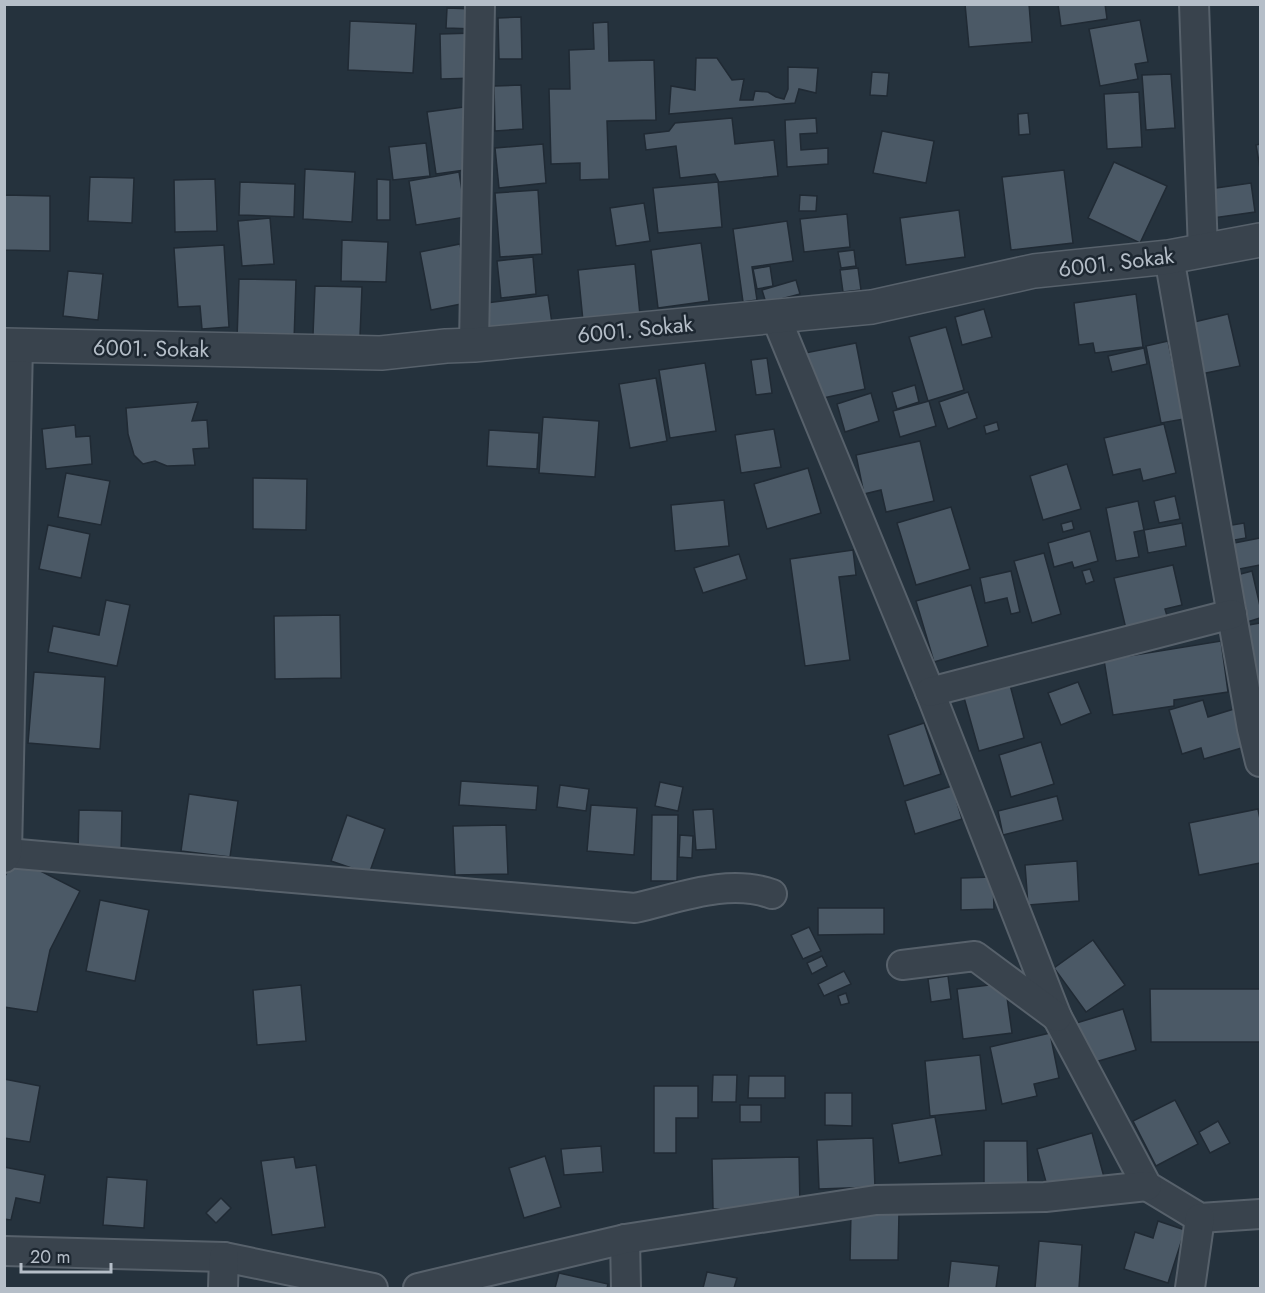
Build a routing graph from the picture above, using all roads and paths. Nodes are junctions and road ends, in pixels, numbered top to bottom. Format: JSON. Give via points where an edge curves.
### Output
{"nodes":[{"id":1,"x":480,"y":4,"type":"edge"},
{"id":2,"x":1194,"y":4,"type":"edge"},
{"id":3,"x":1260,"y":240,"type":"edge"},
{"id":4,"x":1203,"y":251,"type":"junction"},
{"id":5,"x":1169,"y":257,"type":"junction"},
{"id":6,"x":775,"y":315,"type":"junction"},
{"id":7,"x":11,"y":345,"type":"edge"},
{"id":8,"x":474,"y":345,"type":"junction"},
{"id":9,"x":9,"y":595,"type":"edge"},
{"id":10,"x":1232,"y":614,"type":"junction"},
{"id":11,"x":930,"y":692,"type":"junction"},
{"id":12,"x":1256,"y":728,"type":"edge"},
{"id":13,"x":1260,"y":762,"type":"edge"},
{"id":14,"x":6,"y":855,"type":"edge"},
{"id":15,"x":772,"y":894,"type":"dead end"},
{"id":16,"x":902,"y":965,"type":"dead end"},
{"id":17,"x":1057,"y":1017,"type":"junction"},
{"id":18,"x":1147,"y":1186,"type":"junction"},
{"id":19,"x":1260,"y":1214,"type":"edge"},
{"id":20,"x":1200,"y":1218,"type":"junction"},
{"id":21,"x":626,"y":1239,"type":"junction"},
{"id":22,"x":4,"y":1251,"type":"edge"},
{"id":23,"x":224,"y":1257,"type":"junction"},
{"id":24,"x":223,"y":1288,"type":"edge"},
{"id":25,"x":374,"y":1288,"type":"edge"},
{"id":26,"x":418,"y":1288,"type":"edge"},
{"id":27,"x":626,"y":1288,"type":"edge"},
{"id":28,"x":1190,"y":1288,"type":"edge"}],
"edges":[{"from":1,"to":8,"type":"street"},
{"from":2,"to":4,"type":"street"},
{"from":3,"to":4,"type":"street","name":"6001. Sokak"},
{"from":4,"to":5,"type":"street","name":"6001. Sokak"},
{"from":5,"to":6,"type":"street","name":"6001. Sokak","via":[[1034,272],[872,307]]},
{"from":5,"to":10,"type":"street"},
{"from":6,"to":8,"type":"street","name":"6001. Sokak"},
{"from":6,"to":11,"type":"street"},
{"from":7,"to":8,"type":"street","name":"6001. Sokak","via":[[381,353]]},
{"from":7,"to":9,"type":"street"},
{"from":9,"to":14,"type":"street"},
{"from":10,"to":11,"type":"street"},
{"from":10,"to":12,"type":"street"},
{"from":11,"to":17,"type":"street"},
{"from":12,"to":13,"type":"street"},
{"from":14,"to":15,"type":"street","via":[[635,908],[725,887]]},
{"from":16,"to":17,"type":"street","via":[[975,956]]},
{"from":17,"to":18,"type":"street"},
{"from":18,"to":20,"type":"street"},
{"from":18,"to":21,"type":"street","via":[[1045,1197],[876,1200]]},
{"from":19,"to":20,"type":"street"},
{"from":20,"to":28,"type":"street"},
{"from":21,"to":26,"type":"street"},
{"from":21,"to":27,"type":"street"},
{"from":22,"to":23,"type":"street"},
{"from":23,"to":24,"type":"street"},
{"from":23,"to":25,"type":"street"}]}
